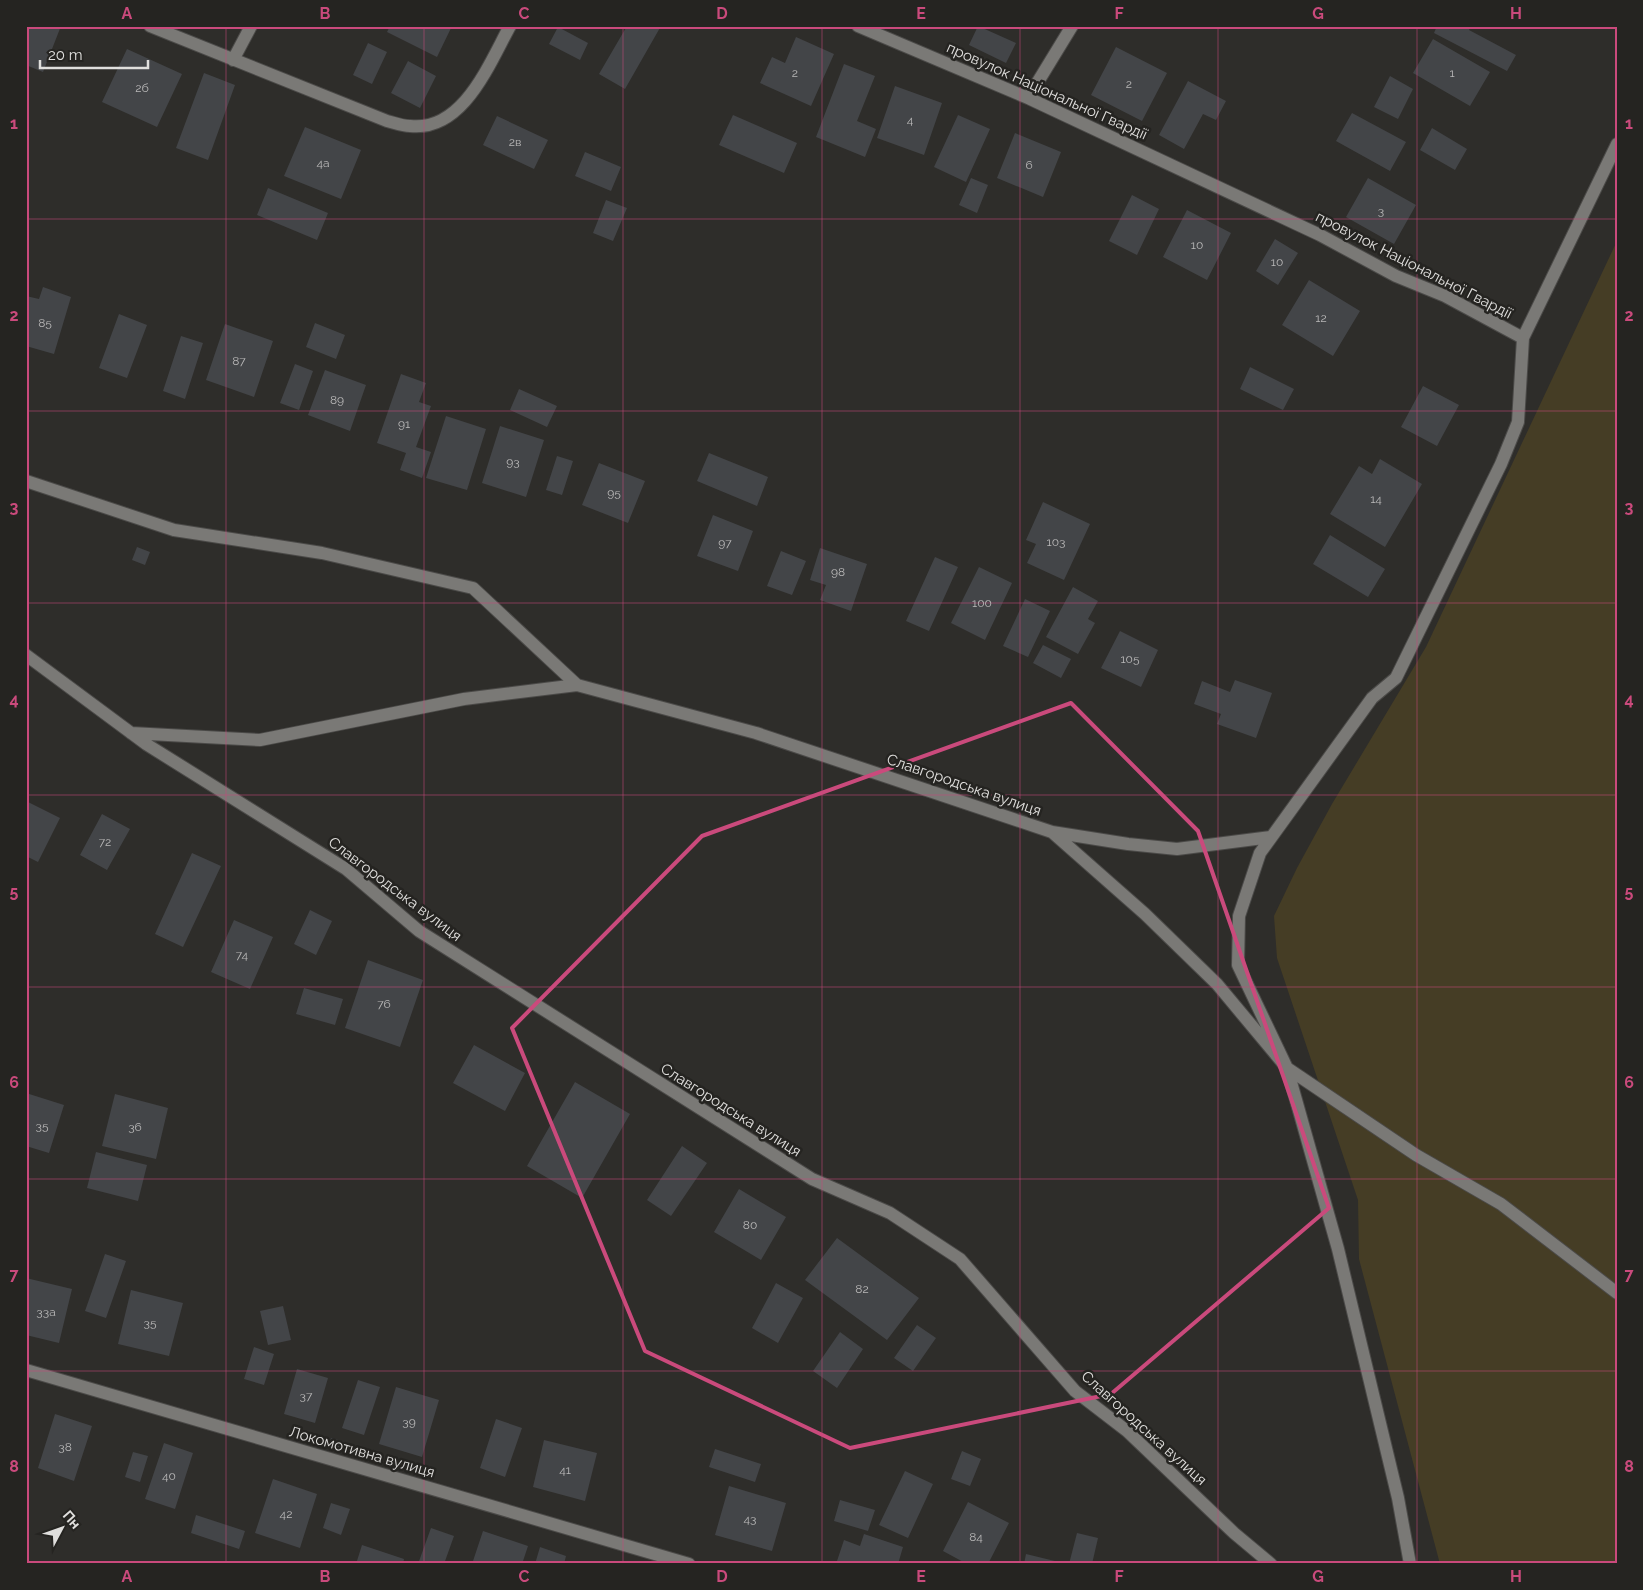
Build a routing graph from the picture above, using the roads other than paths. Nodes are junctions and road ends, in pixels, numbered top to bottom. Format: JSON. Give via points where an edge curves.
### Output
{"nodes":[{"id":1,"x":150,"y":26,"type":"edge"},
{"id":2,"x":252,"y":26,"type":"edge"},
{"id":3,"x":510,"y":26,"type":"edge"},
{"id":4,"x":858,"y":26,"type":"edge"},
{"id":5,"x":1072,"y":26,"type":"edge"},
{"id":6,"x":233,"y":60,"type":"junction"},
{"id":7,"x":1028,"y":98,"type":"junction"},
{"id":8,"x":1617,"y":144,"type":"edge"},
{"id":9,"x":1523,"y":338,"type":"junction"},
{"id":10,"x":26,"y":481,"type":"edge"},
{"id":11,"x":26,"y":655,"type":"edge"},
{"id":12,"x":577,"y":685,"type":"junction"},
{"id":13,"x":131,"y":733,"type":"junction"},
{"id":14,"x":1052,"y":832,"type":"junction"},
{"id":15,"x":1271,"y":836,"type":"junction"},
{"id":16,"x":1287,"y":1068,"type":"junction"},
{"id":17,"x":1617,"y":1293,"type":"edge"},
{"id":18,"x":26,"y":1370,"type":"edge"},
{"id":19,"x":689,"y":1564,"type":"edge"},
{"id":20,"x":1271,"y":1564,"type":"edge"},
{"id":21,"x":1410,"y":1564,"type":"edge"}],
"edges":[{"from":1,"to":6,"type":"street"},
{"from":2,"to":6,"type":"street"},
{"from":3,"to":6,"type":"street","via":[[474,90],[453,112],[426,126],[387,121]]},
{"from":4,"to":7,"type":"street","name":"провулок Національної Гвардії"},
{"from":5,"to":7,"type":"street"},
{"from":7,"to":9,"type":"street","name":"провулок Національної Гвардії","via":[[1320,235]]},
{"from":8,"to":9,"type":"street"},
{"from":9,"to":15,"type":"street","name":"провулок Національної Гвардії","via":[[1518,422],[1466,539],[1396,678],[1372,698]]},
{"from":10,"to":12,"type":"street","name":"Славгородська вулиця","via":[[174,530],[322,553],[473,588]]},
{"from":11,"to":13,"type":"street","name":"Славгородська вулиця"},
{"from":12,"to":13,"type":"street","name":"Славгородська вулиця","via":[[464,699],[260,740]]},
{"from":12,"to":14,"type":"street","name":"Славгородська вулиця","via":[[756,733]]},
{"from":13,"to":20,"type":"street","name":"Славгородська вулиця","via":[[346,869],[419,931],[720,1123],[812,1180],[890,1212],[960,1259],[1075,1391],[1127,1430],[1234,1533]]},
{"from":14,"to":15,"type":"street","name":"Славгородська вулиця","via":[[1177,849]]},
{"from":14,"to":16,"type":"street","name":"Славгородська вулиця","via":[[1145,914],[1217,984]]},
{"from":15,"to":16,"type":"street","name":"провулок Національної Гвардії","via":[[1260,853],[1240,916],[1238,965]]},
{"from":16,"to":17,"type":"street","via":[[1416,1155],[1501,1204]]},
{"from":16,"to":21,"type":"street","via":[[1338,1249],[1398,1498]]},
{"from":18,"to":19,"type":"street","name":"Локомотивна вулиця"}]}
